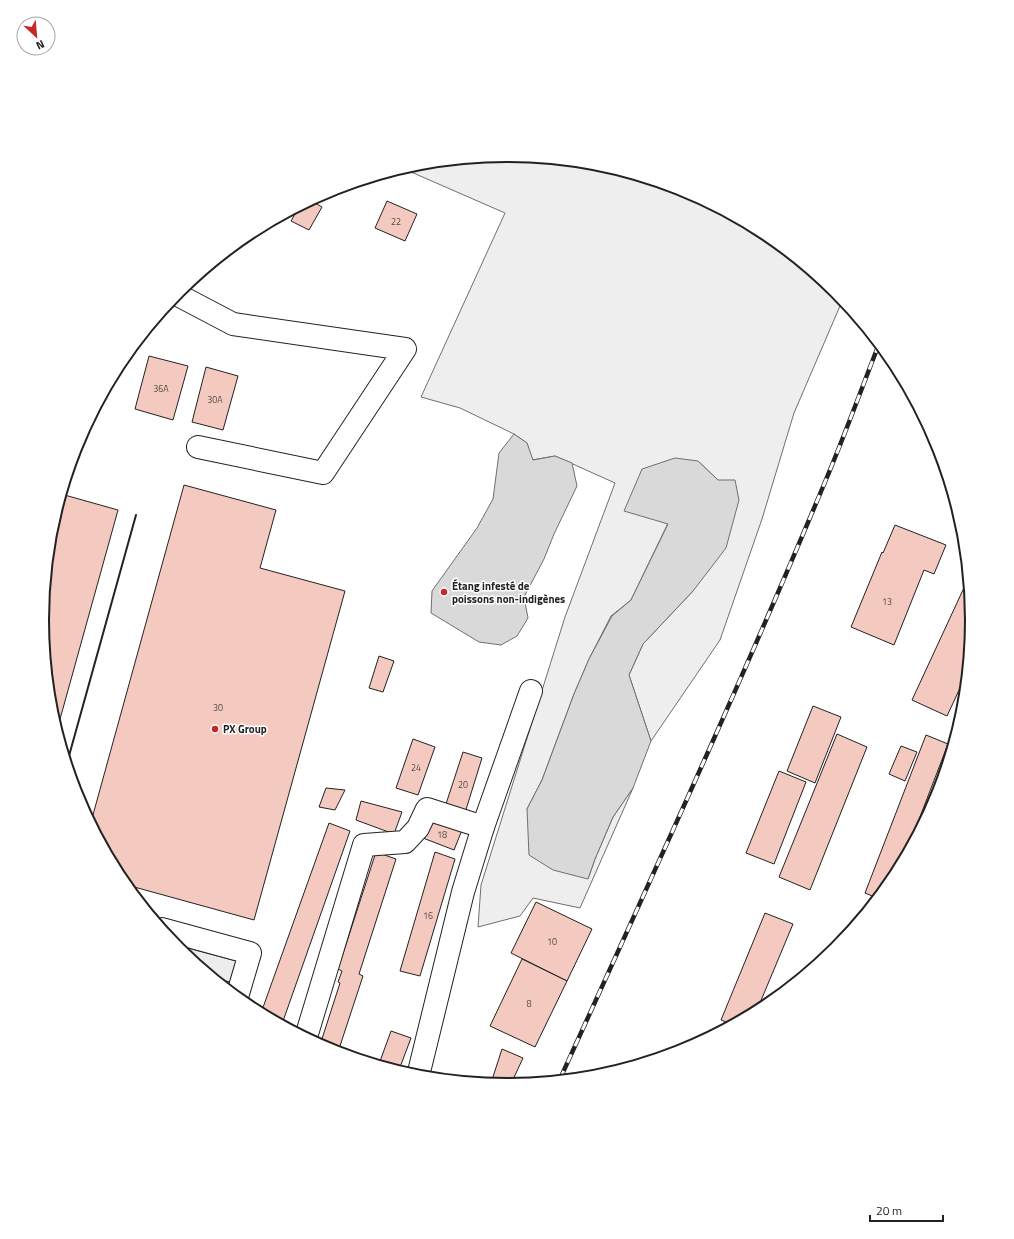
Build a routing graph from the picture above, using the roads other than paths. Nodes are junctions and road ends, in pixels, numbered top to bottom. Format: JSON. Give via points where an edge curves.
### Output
{"nodes":[{"id":1,"x":182,"y":297,"type":"edge"},
{"id":2,"x":198,"y":447,"type":"dead end"},
{"id":3,"x":531,"y":691,"type":"dead end"},
{"id":4,"x":483,"y":826,"type":"junction"},
{"id":5,"x":173,"y":932,"type":"edge"},
{"id":6,"x":239,"y":990,"type":"edge"},
{"id":7,"x":308,"y":1032,"type":"edge"},
{"id":8,"x":420,"y":1069,"type":"edge"}],
"edges":[{"from":1,"to":2,"type":"lane","via":[[233,324],[405,349],[323,473]]},
{"from":3,"to":4,"type":"lane"},
{"from":4,"to":7,"type":"lane","via":[[427,809],[418,828],[405,842],[364,844]]},
{"from":4,"to":8,"type":"lane","via":[[463,892]]},
{"from":5,"to":6,"type":"lane","via":[[250,952]]}]}
